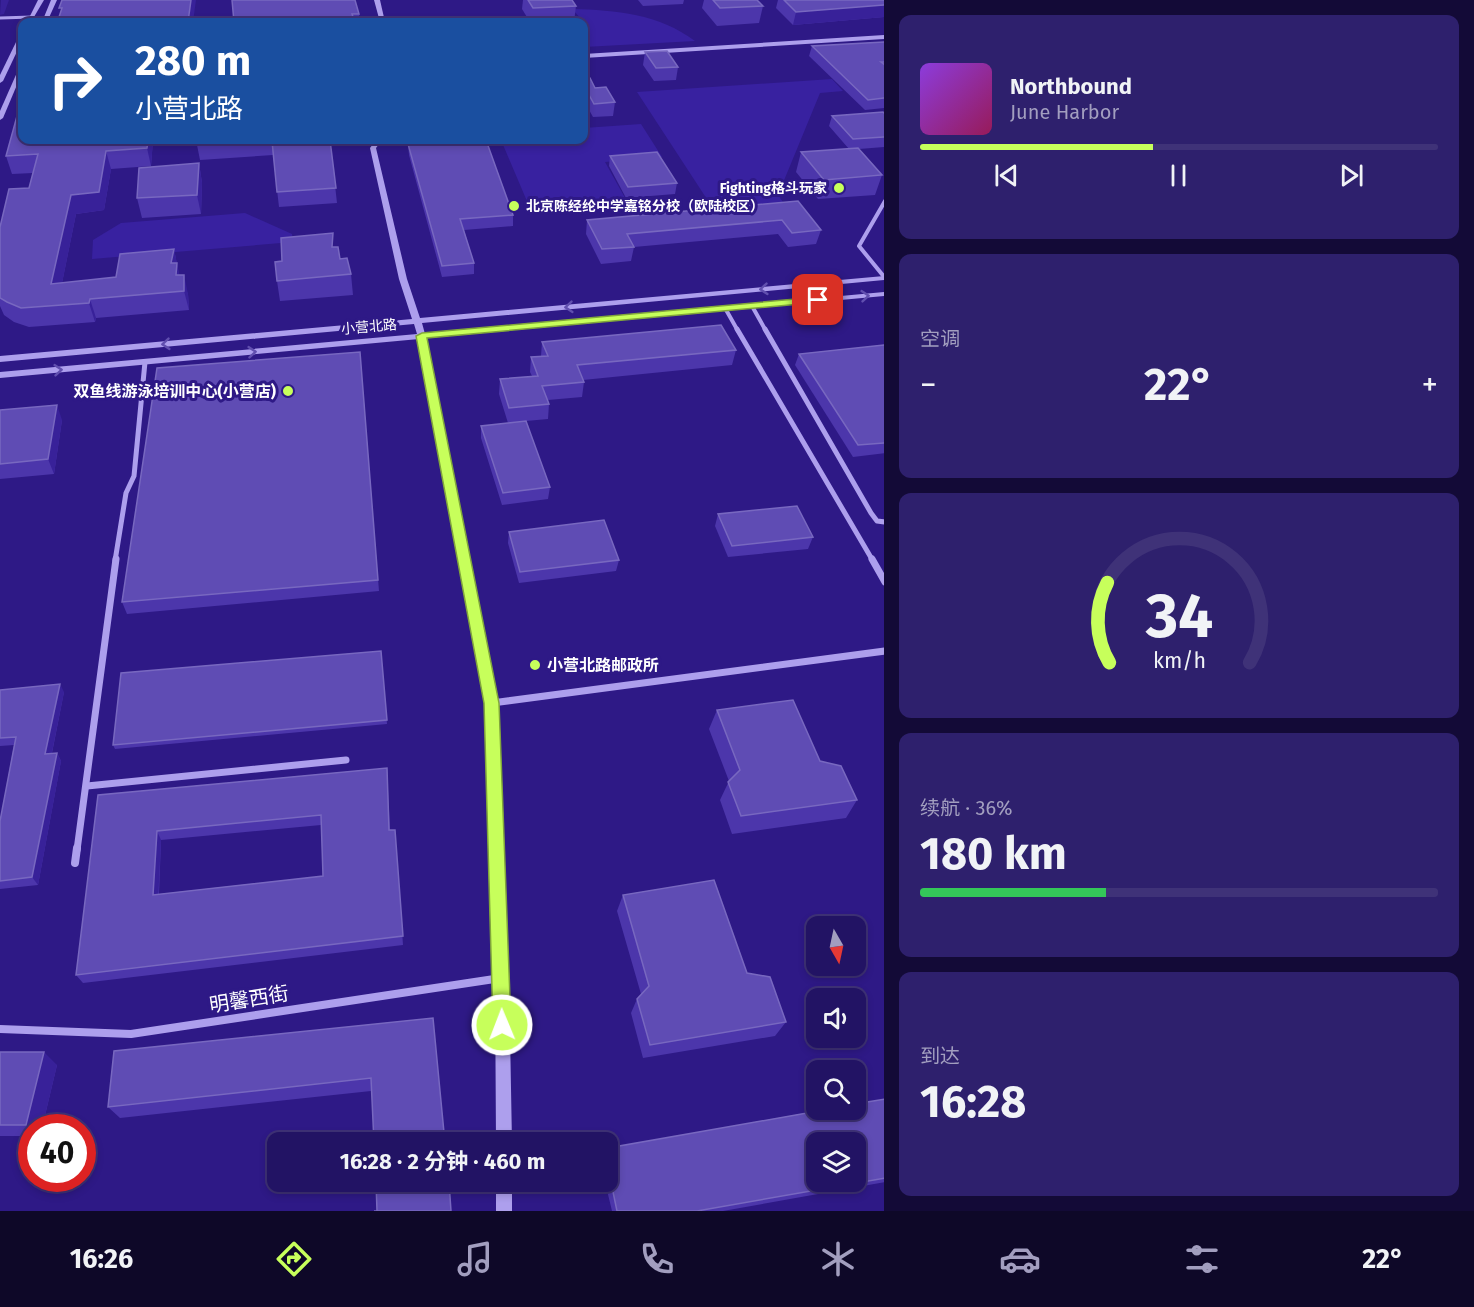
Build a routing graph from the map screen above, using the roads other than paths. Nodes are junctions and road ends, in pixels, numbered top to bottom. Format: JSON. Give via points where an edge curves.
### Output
{"nodes":[{"id":1,"x":41,"y":0,"type":"edge"},
{"id":2,"x":54,"y":0,"type":"edge"},
{"id":3,"x":377,"y":0,"type":"edge"},
{"id":4,"x":0,"y":18,"type":"edge"},
{"id":5,"x":32,"y":18,"type":"edge"},
{"id":6,"x":46,"y":18,"type":"edge"},
{"id":7,"x":382,"y":18,"type":"edge"},
{"id":8,"x":18,"y":19,"type":"edge"},
{"id":9,"x":884,"y":37,"type":"edge"},
{"id":10,"x":18,"y":44,"type":"edge"},
{"id":11,"x":588,"y":56,"type":"edge"},
{"id":12,"x":18,"y":77,"type":"edge"},
{"id":13,"x":0,"y":79,"type":"edge"},
{"id":14,"x":0,"y":118,"type":"edge"},
{"id":15,"x":376,"y":144,"type":"edge"},
{"id":16,"x":884,"y":203,"type":"edge"},
{"id":17,"x":884,"y":277,"type":"edge"},
{"id":18,"x":884,"y":278,"type":"edge"},
{"id":19,"x":884,"y":294,"type":"edge"},
{"id":20,"x":752,"y":306,"type":"junction"},
{"id":21,"x":725,"y":308,"type":"junction"},
{"id":22,"x":417,"y":321,"type":"junction"},
{"id":23,"x":422,"y":336,"type":"junction"},
{"id":24,"x":0,"y":359,"type":"edge"},
{"id":25,"x":145,"y":362,"type":"junction"},
{"id":26,"x":0,"y":375,"type":"edge"},
{"id":27,"x":884,"y":522,"type":"edge"},
{"id":28,"x":884,"y":580,"type":"edge"},
{"id":29,"x":884,"y":651,"type":"edge"},
{"id":30,"x":492,"y":703,"type":"junction"},
{"id":31,"x":346,"y":760,"type":"dead end"},
{"id":32,"x":87,"y":786,"type":"junction"},
{"id":33,"x":75,"y":863,"type":"dead end"},
{"id":34,"x":502,"y":978,"type":"junction"},
{"id":35,"x":0,"y":1029,"type":"edge"},
{"id":36,"x":504,"y":1132,"type":"edge"},
{"id":37,"x":504,"y":1192,"type":"edge"},
{"id":38,"x":504,"y":1211,"type":"edge"}],
"edges":[{"from":1,"to":5,"type":"street"},
{"from":2,"to":6,"type":"street"},
{"from":3,"to":7,"type":"street"},
{"from":4,"to":8,"type":"street"},
{"from":9,"to":11,"type":"street"},
{"from":10,"to":13,"type":"street"},
{"from":12,"to":14,"type":"street"},
{"from":15,"to":22,"type":"street","via":[[373,148],[403,279]]},
{"from":16,"to":17,"type":"street","via":[[859,246]]},
{"from":18,"to":22,"type":"street","name":"小营北路","one_way":true},
{"from":20,"to":19,"type":"street","name":"小营北路","one_way":true},
{"from":20,"to":21,"type":"street","name":"小营北路"},
{"from":20,"to":27,"type":"street","via":[[871,513],[877,521]]},
{"from":21,"to":23,"type":"street","name":"小营北路"},
{"from":21,"to":28,"type":"street"},
{"from":22,"to":23,"type":"street"},
{"from":22,"to":24,"type":"street","name":"小营北路","one_way":true},
{"from":25,"to":23,"type":"street","name":"小营北路","one_way":true},
{"from":23,"to":30,"type":"street"},
{"from":26,"to":25,"type":"street","name":"小营北路","one_way":true},
{"from":25,"to":32,"type":"street","via":[[134,476],[126,493],[105,626]]},
{"from":29,"to":30,"type":"street"},
{"from":30,"to":34,"type":"street"},
{"from":31,"to":32,"type":"street"},
{"from":32,"to":33,"type":"street"},
{"from":34,"to":35,"type":"street","name":"明馨西街","via":[[131,1034]]},
{"from":34,"to":36,"type":"street"},
{"from":37,"to":38,"type":"street"}]}
